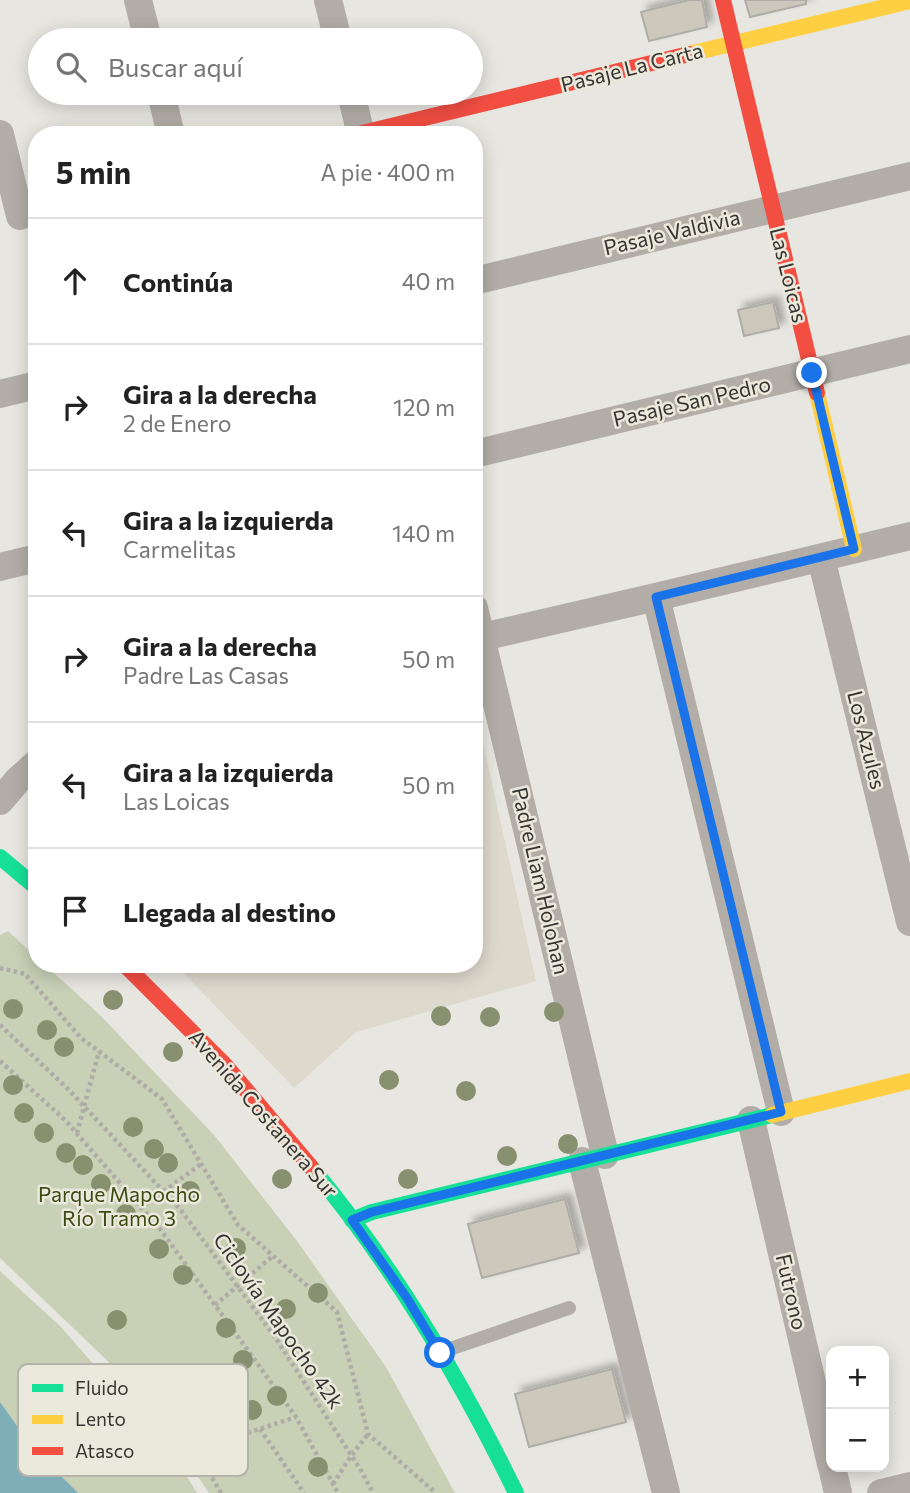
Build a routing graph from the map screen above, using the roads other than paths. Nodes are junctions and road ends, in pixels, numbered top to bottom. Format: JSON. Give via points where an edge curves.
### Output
{"nodes":[{"id":1,"x":138,"y":0,"type":"edge"},
{"id":2,"x":328,"y":0,"type":"edge"},
{"id":3,"x":723,"y":0,"type":"edge"},
{"id":4,"x":910,"y":1,"type":"edge"},
{"id":5,"x":145,"y":28,"type":"edge"},
{"id":6,"x":335,"y":28,"type":"edge"},
{"id":7,"x":733,"y":43,"type":"junction"},
{"id":8,"x":483,"y":104,"type":"edge"},
{"id":9,"x":164,"y":105,"type":"edge"},
{"id":10,"x":353,"y":105,"type":"edge"},
{"id":11,"x":478,"y":105,"type":"edge"},
{"id":12,"x":169,"y":126,"type":"edge"},
{"id":13,"x":357,"y":126,"type":"edge"},
{"id":14,"x":391,"y":126,"type":"edge"},
{"id":15,"x":0,"y":134,"type":"edge"},
{"id":16,"x":910,"y":176,"type":"edge"},
{"id":17,"x":773,"y":209,"type":"junction"},
{"id":18,"x":19,"y":216,"type":"edge"},
{"id":19,"x":483,"y":279,"type":"edge"},
{"id":20,"x":910,"y":349,"type":"edge"},
{"id":21,"x":812,"y":373,"type":"junction"},
{"id":22,"x":28,"y":387,"type":"edge"},
{"id":23,"x":0,"y":394,"type":"edge"},
{"id":24,"x":483,"y":452,"type":"edge"},
{"id":25,"x":910,"y":536,"type":"edge"},
{"id":26,"x":854,"y":549,"type":"junction"},
{"id":27,"x":821,"y":558,"type":"junction"},
{"id":28,"x":28,"y":560,"type":"edge"},
{"id":29,"x":0,"y":567,"type":"edge"},
{"id":30,"x":656,"y":597,"type":"junction"},
{"id":31,"x":483,"y":637,"type":"edge"},
{"id":32,"x":483,"y":660,"type":"edge"},
{"id":33,"x":0,"y":857,"type":"edge"},
{"id":34,"x":28,"y":880,"type":"edge"},
{"id":35,"x":910,"y":922,"type":"edge"},
{"id":36,"x":133,"y":973,"type":"edge"},
{"id":37,"x":910,"y":1081,"type":"edge"},
{"id":38,"x":781,"y":1112,"type":"junction"},
{"id":39,"x":751,"y":1120,"type":"junction"},
{"id":40,"x":594,"y":1158,"type":"junction"},
{"id":41,"x":352,"y":1220,"type":"junction"},
{"id":42,"x":569,"y":1308,"type":"dead end"},
{"id":43,"x":440,"y":1353,"type":"junction"},
{"id":44,"x":826,"y":1440,"type":"edge"},
{"id":45,"x":833,"y":1472,"type":"edge"},
{"id":46,"x":910,"y":1486,"type":"edge"},
{"id":47,"x":516,"y":1493,"type":"edge"},
{"id":48,"x":666,"y":1493,"type":"edge"},
{"id":49,"x":838,"y":1493,"type":"edge"},
{"id":50,"x":881,"y":1493,"type":"edge"}],
"edges":[{"from":1,"to":5,"type":"street"},
{"from":2,"to":6,"type":"street"},
{"from":3,"to":7,"type":"street","name":"Las Loicas"},
{"from":4,"to":7,"type":"street","name":"Pasaje La Carta"},
{"from":7,"to":8,"type":"street","name":"Pasaje La Carta"},
{"from":7,"to":17,"type":"street","name":"Las Loicas"},
{"from":9,"to":12,"type":"street"},
{"from":10,"to":13,"type":"street"},
{"from":11,"to":14,"type":"street","name":"Pasaje La Carta"},
{"from":15,"to":18,"type":"street"},
{"from":16,"to":17,"type":"street","name":"Pasaje Valdivia"},
{"from":17,"to":19,"type":"street","name":"Pasaje Valdivia"},
{"from":17,"to":21,"type":"street","name":"Las Loicas"},
{"from":20,"to":21,"type":"street","name":"Pasaje San Pedro"},
{"from":21,"to":24,"type":"street","name":"Pasaje San Pedro"},
{"from":21,"to":26,"type":"street","name":"Las Loicas"},
{"from":22,"to":23,"type":"street"},
{"from":25,"to":26,"type":"street"},
{"from":26,"to":27,"type":"street"},
{"from":27,"to":30,"type":"street"},
{"from":27,"to":35,"type":"street","name":"Los Azules"},
{"from":28,"to":29,"type":"street"},
{"from":30,"to":31,"type":"street"},
{"from":30,"to":38,"type":"street"},
{"from":32,"to":40,"type":"street","name":"Padre Liam Holohan"},
{"from":33,"to":34,"type":"street"},
{"from":36,"to":41,"type":"street","name":"Avenida Costanera Sur","via":[[225,1065]]},
{"from":37,"to":38,"type":"street"},
{"from":38,"to":39,"type":"street"},
{"from":39,"to":40,"type":"street"},
{"from":39,"to":44,"type":"street","name":"Futrono"},
{"from":40,"to":41,"type":"street"},
{"from":40,"to":48,"type":"street","name":"Padre Liam Holohan"},
{"from":41,"to":43,"type":"street","name":"Avenida Costanera Sur"},
{"from":42,"to":43,"type":"lane"},
{"from":43,"to":47,"type":"street","name":"Avenida Costanera Sur"},
{"from":45,"to":49,"type":"street","name":"Futrono"},
{"from":46,"to":50,"type":"street"}]}
